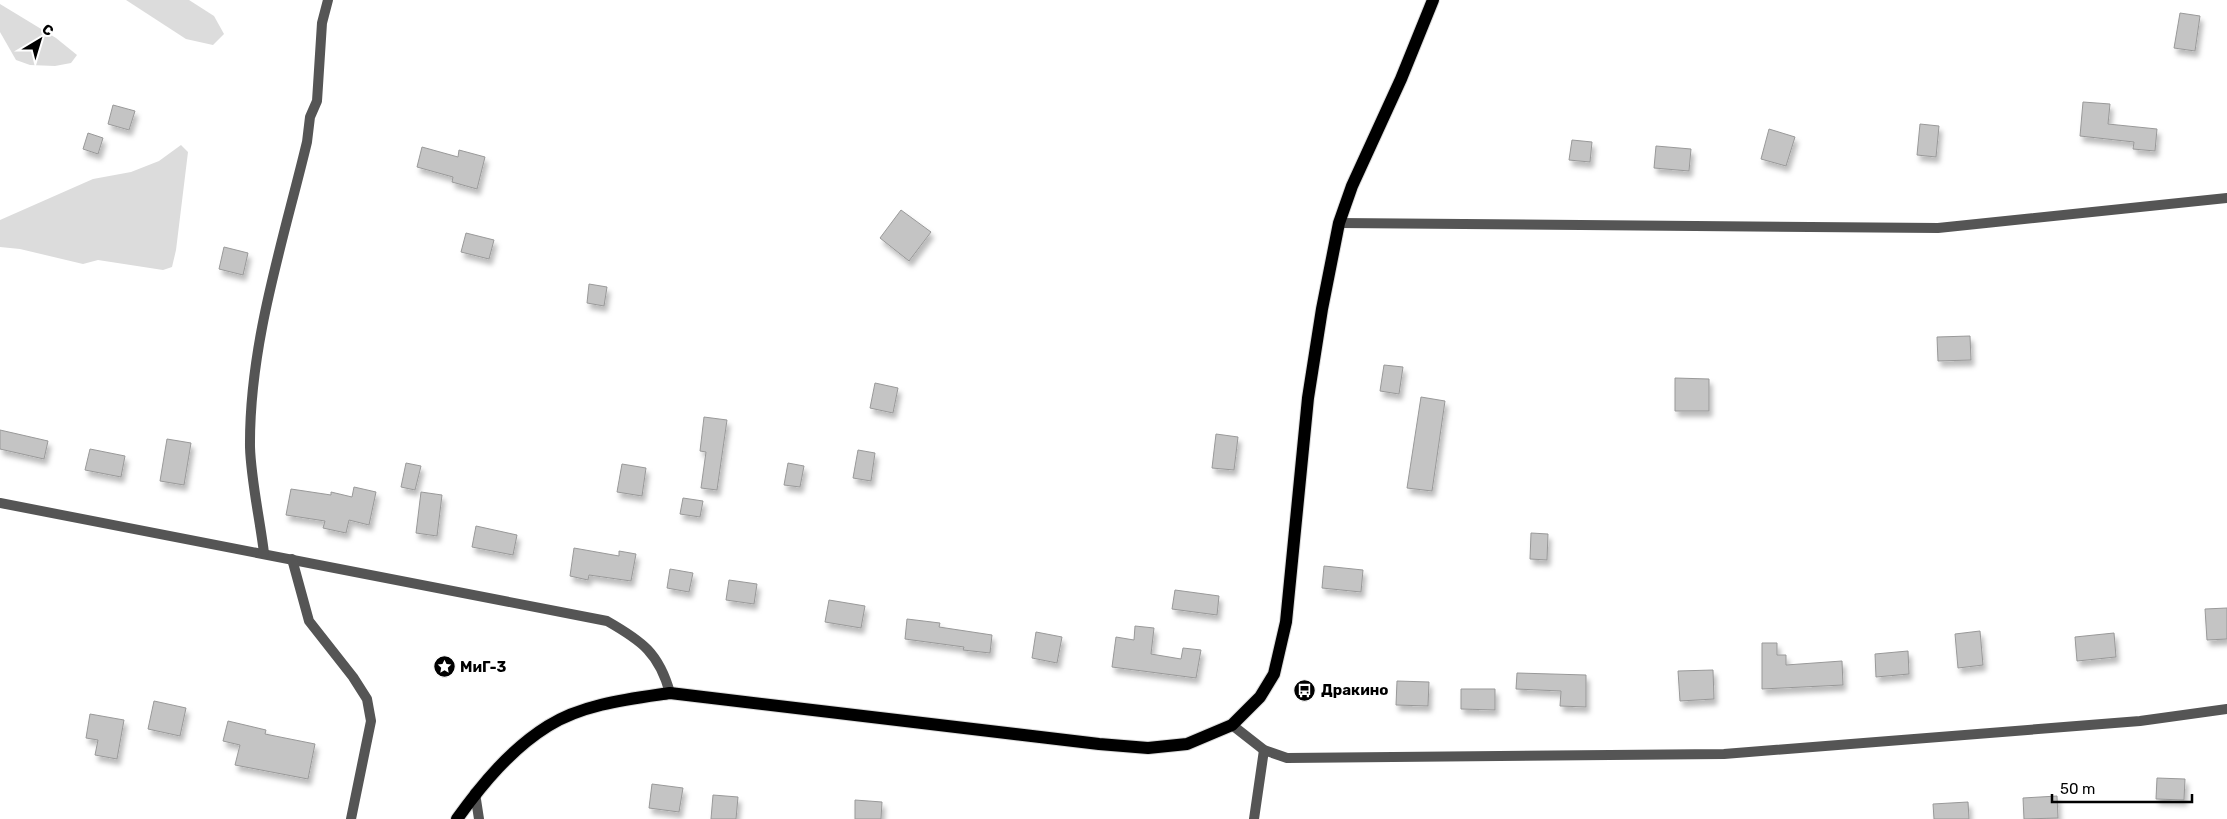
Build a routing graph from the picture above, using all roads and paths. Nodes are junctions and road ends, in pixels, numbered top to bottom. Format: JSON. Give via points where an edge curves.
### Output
{"nodes":[{"id":1,"x":328,"y":0,"type":"edge"},
{"id":2,"x":1433,"y":0,"type":"edge"},
{"id":3,"x":2227,"y":198,"type":"edge"},
{"id":4,"x":1339,"y":223,"type":"junction"},
{"id":5,"x":0,"y":502,"type":"edge"},
{"id":6,"x":264,"y":553,"type":"junction"},
{"id":7,"x":292,"y":559,"type":"junction"},
{"id":8,"x":670,"y":693,"type":"junction"},
{"id":9,"x":2227,"y":709,"type":"edge"},
{"id":10,"x":1232,"y":725,"type":"junction"},
{"id":11,"x":1264,"y":750,"type":"junction"},
{"id":12,"x":475,"y":793,"type":"junction"},
{"id":13,"x":351,"y":819,"type":"edge"},
{"id":14,"x":457,"y":819,"type":"edge"},
{"id":15,"x":479,"y":819,"type":"edge"},
{"id":16,"x":1254,"y":819,"type":"edge"}],
"edges":[{"from":1,"to":6,"type":"street","via":[[322,23],[317,100],[310,117],[307,142],[259,341],[251,407],[250,450]]},
{"from":2,"to":4,"type":"main road"},
{"from":3,"to":4,"type":"street","via":[[1938,228]]},
{"from":4,"to":10,"type":"main road","via":[[1308,398],[1286,614],[1278,661],[1260,697]]},
{"from":5,"to":6,"type":"street"},
{"from":6,"to":7,"type":"street"},
{"from":7,"to":8,"type":"street","via":[[607,621],[636,638],[651,652],[664,673]]},
{"from":7,"to":13,"type":"street","via":[[309,621],[354,677],[367,699],[371,720]]},
{"from":8,"to":10,"type":"main road","via":[[1148,748],[1187,744]]},
{"from":8,"to":12,"type":"main road","via":[[625,699],[548,725],[517,749]]},
{"from":9,"to":11,"type":"street","via":[[2140,721],[1724,754],[1287,758]]},
{"from":10,"to":11,"type":"street"},
{"from":11,"to":16,"type":"street"},
{"from":12,"to":14,"type":"main road"},
{"from":12,"to":15,"type":"street"}]}
